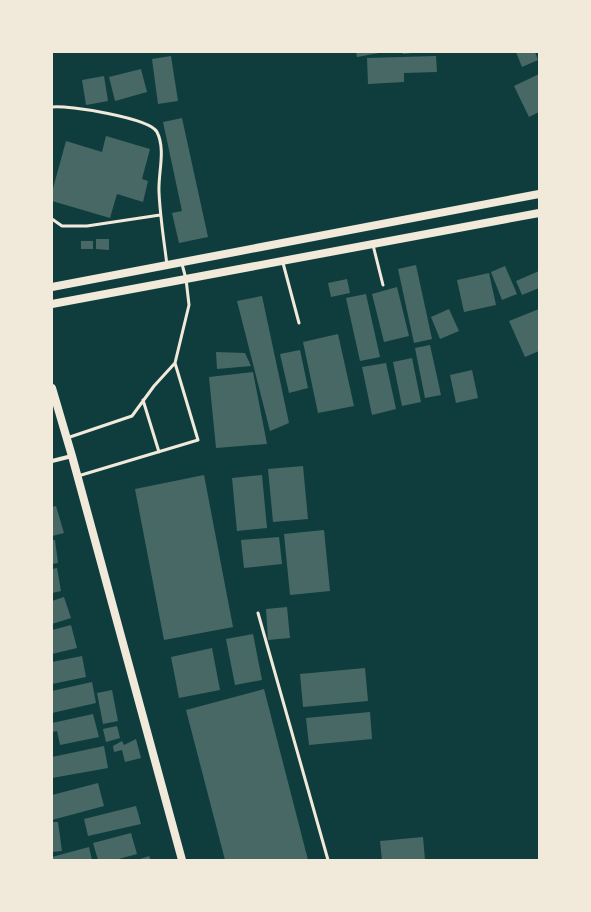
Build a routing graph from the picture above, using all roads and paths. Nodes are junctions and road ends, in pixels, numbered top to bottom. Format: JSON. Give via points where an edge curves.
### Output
{"nodes":[{"id":1,"x":52,"y":107,"type":"edge"},
{"id":2,"x":539,"y":194,"type":"edge"},
{"id":3,"x":539,"y":213,"type":"edge"},
{"id":4,"x":160,"y":216,"type":"junction"},
{"id":5,"x":52,"y":219,"type":"edge"},
{"id":6,"x":373,"y":244,"type":"junction"},
{"id":7,"x":282,"y":261,"type":"junction"},
{"id":8,"x":182,"y":262,"type":"junction"},
{"id":9,"x":167,"y":265,"type":"junction"},
{"id":10,"x":186,"y":279,"type":"junction"},
{"id":11,"x":383,"y":285,"type":"dead end"},
{"id":12,"x":52,"y":287,"type":"edge"},
{"id":13,"x":52,"y":304,"type":"edge"},
{"id":14,"x":299,"y":323,"type":"dead end"},
{"id":15,"x":175,"y":362,"type":"junction"},
{"id":16,"x":52,"y":388,"type":"edge"},
{"id":17,"x":143,"y":400,"type":"junction"},
{"id":18,"x":67,"y":438,"type":"junction"},
{"id":19,"x":159,"y":452,"type":"junction"},
{"id":20,"x":72,"y":456,"type":"junction"},
{"id":21,"x":52,"y":461,"type":"edge"},
{"id":22,"x":78,"y":476,"type":"junction"},
{"id":23,"x":258,"y":613,"type":"dead end"},
{"id":24,"x":182,"y":860,"type":"edge"},
{"id":25,"x":328,"y":860,"type":"edge"}],
"edges":[{"from":1,"to":4,"type":"lane","via":[[62,106],[106,113],[134,120],[156,130],[161,142]]},
{"from":2,"to":8,"type":"main road"},
{"from":3,"to":6,"type":"main road"},
{"from":4,"to":5,"type":"lane","via":[[88,226],[62,226]]},
{"from":4,"to":9,"type":"lane"},
{"from":6,"to":7,"type":"main road"},
{"from":6,"to":11,"type":"lane"},
{"from":7,"to":10,"type":"main road"},
{"from":7,"to":14,"type":"lane"},
{"from":8,"to":9,"type":"main road"},
{"from":8,"to":10,"type":"lane"},
{"from":9,"to":12,"type":"main road"},
{"from":10,"to":13,"type":"main road"},
{"from":10,"to":15,"type":"lane","via":[[189,305]]},
{"from":15,"to":17,"type":"lane"},
{"from":15,"to":19,"type":"lane","via":[[198,440]]},
{"from":16,"to":18,"type":"main road"},
{"from":17,"to":18,"type":"lane","via":[[132,416]]},
{"from":17,"to":19,"type":"lane"},
{"from":18,"to":20,"type":"main road"},
{"from":19,"to":22,"type":"lane"},
{"from":20,"to":21,"type":"street"},
{"from":20,"to":22,"type":"main road"},
{"from":22,"to":24,"type":"main road"},
{"from":23,"to":25,"type":"lane"}]}
